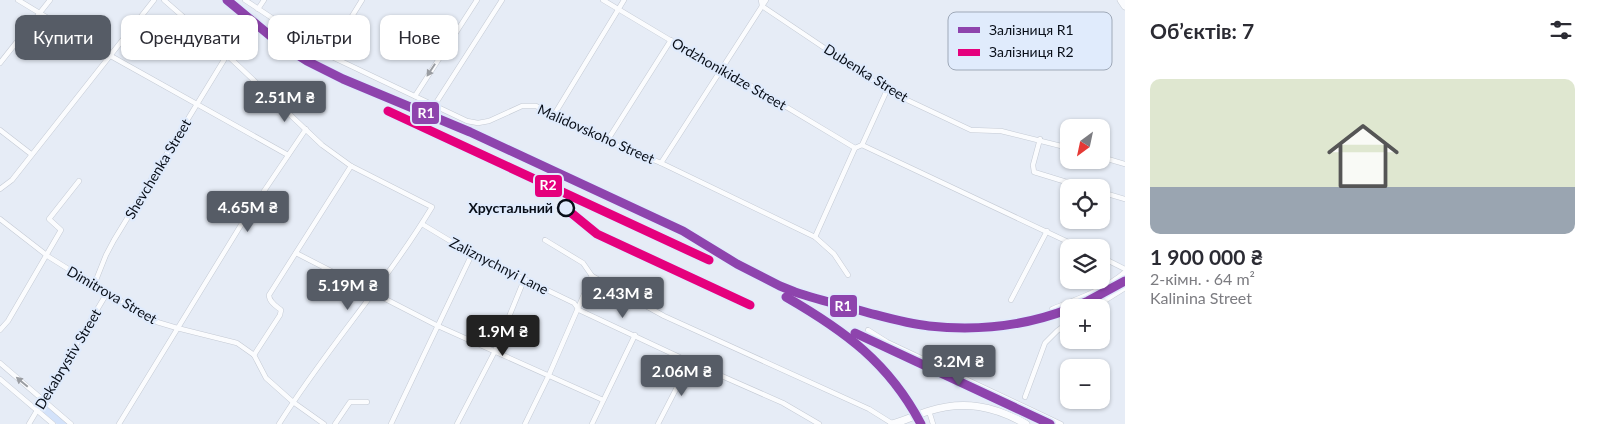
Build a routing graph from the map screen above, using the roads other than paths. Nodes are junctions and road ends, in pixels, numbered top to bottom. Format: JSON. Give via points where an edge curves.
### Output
{"nodes":[{"id":1,"x":18,"y":0,"type":"edge"},
{"id":2,"x":50,"y":0,"type":"edge"},
{"id":3,"x":154,"y":0,"type":"edge"},
{"id":4,"x":164,"y":0,"type":"edge"},
{"id":5,"x":246,"y":0,"type":"edge"},
{"id":6,"x":264,"y":0,"type":"edge"},
{"id":7,"x":362,"y":0,"type":"edge"},
{"id":8,"x":477,"y":0,"type":"edge"},
{"id":9,"x":502,"y":0,"type":"edge"},
{"id":10,"x":603,"y":0,"type":"edge"},
{"id":11,"x":624,"y":0,"type":"edge"},
{"id":12,"x":761,"y":0,"type":"edge"},
{"id":13,"x":766,"y":0,"type":"edge"},
{"id":14,"x":1121,"y":0,"type":"edge"},
{"id":15,"x":762,"y":6,"type":"junction"},
{"id":16,"x":1125,"y":6,"type":"edge"},
{"id":17,"x":258,"y":9,"type":"junction"},
{"id":18,"x":618,"y":9,"type":"junction"},
{"id":19,"x":40,"y":13,"type":"junction"},
{"id":20,"x":43,"y":15,"type":"edge"},
{"id":21,"x":181,"y":15,"type":"edge"},
{"id":22,"x":353,"y":15,"type":"edge"},
{"id":23,"x":268,"y":16,"type":"edge"},
{"id":24,"x":671,"y":40,"type":"junction"},
{"id":25,"x":111,"y":54,"type":"edge"},
{"id":26,"x":111,"y":56,"type":"edge"},
{"id":27,"x":106,"y":60,"type":"edge"},
{"id":28,"x":225,"y":60,"type":"edge"},
{"id":29,"x":233,"y":60,"type":"edge"},
{"id":30,"x":339,"y":60,"type":"edge"},
{"id":31,"x":0,"y":63,"type":"edge"},
{"id":32,"x":721,"y":68,"type":"junction"},
{"id":33,"x":887,"y":90,"type":"junction"},
{"id":34,"x":415,"y":96,"type":"junction"},
{"id":35,"x":197,"y":104,"type":"junction"},
{"id":36,"x":434,"y":106,"type":"junction"},
{"id":37,"x":554,"y":115,"type":"junction"},
{"id":38,"x":306,"y":129,"type":"junction"},
{"id":39,"x":0,"y":130,"type":"edge"},
{"id":40,"x":1040,"y":139,"type":"junction"},
{"id":41,"x":606,"y":140,"type":"junction"},
{"id":42,"x":862,"y":145,"type":"junction"},
{"id":43,"x":1060,"y":145,"type":"edge"},
{"id":44,"x":855,"y":148,"type":"junction"},
{"id":45,"x":31,"y":154,"type":"junction"},
{"id":46,"x":288,"y":155,"type":"junction"},
{"id":47,"x":1110,"y":160,"type":"edge"},
{"id":48,"x":661,"y":163,"type":"junction"},
{"id":49,"x":1125,"y":164,"type":"edge"},
{"id":50,"x":351,"y":166,"type":"junction"},
{"id":51,"x":1060,"y":180,"type":"edge"},
{"id":52,"x":79,"y":181,"type":"dead end"},
{"id":53,"x":0,"y":189,"type":"edge"},
{"id":54,"x":1110,"y":195,"type":"edge"},
{"id":55,"x":1125,"y":199,"type":"edge"},
{"id":56,"x":0,"y":219,"type":"edge"},
{"id":57,"x":422,"y":224,"type":"junction"},
{"id":58,"x":1047,"y":231,"type":"junction"},
{"id":59,"x":815,"y":237,"type":"junction"},
{"id":60,"x":1063,"y":239,"type":"edge"},
{"id":61,"x":545,"y":240,"type":"dead end"},
{"id":62,"x":296,"y":253,"type":"junction"},
{"id":63,"x":46,"y":254,"type":"junction"},
{"id":64,"x":472,"y":254,"type":"junction"},
{"id":65,"x":1110,"y":262,"type":"edge"},
{"id":66,"x":1125,"y":270,"type":"edge"},
{"id":67,"x":848,"y":275,"type":"dead end"},
{"id":68,"x":592,"y":276,"type":"junction"},
{"id":69,"x":524,"y":280,"type":"junction"},
{"id":70,"x":94,"y":285,"type":"junction"},
{"id":71,"x":1125,"y":288,"type":"edge"},
{"id":72,"x":107,"y":293,"type":"junction"},
{"id":73,"x":372,"y":293,"type":"junction"},
{"id":74,"x":1107,"y":299,"type":"edge"},
{"id":75,"x":1011,"y":300,"type":"dead end"},
{"id":76,"x":1052,"y":309,"type":"dead end"},
{"id":77,"x":579,"y":310,"type":"junction"},
{"id":78,"x":438,"y":326,"type":"junction"},
{"id":79,"x":177,"y":328,"type":"junction"},
{"id":80,"x":1060,"y":328,"type":"edge"},
{"id":81,"x":0,"y":330,"type":"edge"},
{"id":82,"x":868,"y":330,"type":"dead end"},
{"id":83,"x":635,"y":335,"type":"junction"},
{"id":84,"x":495,"y":351,"type":"junction"},
{"id":85,"x":254,"y":355,"type":"junction"},
{"id":86,"x":690,"y":362,"type":"junction"},
{"id":87,"x":0,"y":363,"type":"edge"},
{"id":88,"x":548,"y":376,"type":"junction"},
{"id":89,"x":0,"y":379,"type":"edge"},
{"id":90,"x":1025,"y":397,"type":"dead end"},
{"id":91,"x":44,"y":400,"type":"junction"},
{"id":92,"x":603,"y":400,"type":"junction"},
{"id":93,"x":293,"y":402,"type":"junction"},
{"id":94,"x":366,"y":402,"type":"dead end"},
{"id":95,"x":37,"y":411,"type":"junction"},
{"id":96,"x":929,"y":411,"type":"junction"},
{"id":97,"x":29,"y":424,"type":"edge"},
{"id":98,"x":53,"y":424,"type":"edge"},
{"id":99,"x":71,"y":424,"type":"edge"},
{"id":100,"x":118,"y":424,"type":"edge"},
{"id":101,"x":279,"y":424,"type":"edge"},
{"id":102,"x":324,"y":424,"type":"edge"},
{"id":103,"x":335,"y":424,"type":"edge"},
{"id":104,"x":391,"y":424,"type":"edge"},
{"id":105,"x":457,"y":424,"type":"edge"},
{"id":106,"x":525,"y":424,"type":"edge"},
{"id":107,"x":592,"y":424,"type":"edge"},
{"id":108,"x":658,"y":424,"type":"edge"},
{"id":109,"x":819,"y":424,"type":"edge"},
{"id":110,"x":893,"y":424,"type":"edge"},
{"id":111,"x":933,"y":424,"type":"edge"},
{"id":112,"x":1026,"y":424,"type":"edge"},
{"id":113,"x":1060,"y":424,"type":"edge"}],
"edges":[{"from":1,"to":19,"type":"street"},
{"from":2,"to":19,"type":"street"},
{"from":3,"to":25,"type":"street"},
{"from":4,"to":21,"type":"street"},
{"from":5,"to":17,"type":"street","name":"Malidovskoho Street"},
{"from":6,"to":17,"type":"street"},
{"from":7,"to":22,"type":"street"},
{"from":8,"to":34,"type":"street","one_way":true},
{"from":9,"to":36,"type":"street"},
{"from":10,"to":18,"type":"street","name":"Ordzhonikidze Street"},
{"from":11,"to":18,"type":"street"},
{"from":12,"to":15,"type":"street"},
{"from":13,"to":15,"type":"street"},
{"from":14,"to":16,"type":"main road"},
{"from":15,"to":32,"type":"street"},
{"from":15,"to":33,"type":"street","name":"Dubenka Street"},
{"from":17,"to":23,"type":"street","name":"Malidovskoho Street"},
{"from":18,"to":24,"type":"street","name":"Ordzhonikidze Street"},
{"from":18,"to":37,"type":"street"},
{"from":19,"to":20,"type":"street"},
{"from":19,"to":31,"type":"street"},
{"from":24,"to":32,"type":"street","name":"Ordzhonikidze Street"},
{"from":24,"to":41,"type":"street"},
{"from":26,"to":35,"type":"street"},
{"from":27,"to":45,"type":"street"},
{"from":28,"to":35,"type":"street","name":"Shevchenka Street"},
{"from":29,"to":38,"type":"street"},
{"from":30,"to":34,"type":"street","name":"Malidovskoho Street"},
{"from":32,"to":44,"type":"street","name":"Ordzhonikidze Street"},
{"from":32,"to":48,"type":"street"},
{"from":33,"to":40,"type":"street","name":"Dubenka Street","via":[[971,130],[1001,130]]},
{"from":33,"to":42,"type":"street"},
{"from":34,"to":36,"type":"street","name":"Malidovskoho Street"},
{"from":35,"to":46,"type":"street"},
{"from":35,"to":70,"type":"street","name":"Shevchenka Street","via":[[114,240]]},
{"from":36,"to":37,"type":"street","name":"Malidovskoho Street","via":[[478,123],[522,106],[536,106]]},
{"from":37,"to":41,"type":"street","name":"Malidovskoho Street"},
{"from":38,"to":46,"type":"street"},
{"from":38,"to":50,"type":"street"},
{"from":39,"to":45,"type":"street"},
{"from":40,"to":43,"type":"street","name":"Dubenka Street"},
{"from":40,"to":51,"type":"street","via":[[1034,172]]},
{"from":41,"to":48,"type":"street","name":"Malidovskoho Street"},
{"from":42,"to":44,"type":"street"},
{"from":42,"to":58,"type":"street"},
{"from":44,"to":59,"type":"street"},
{"from":45,"to":53,"type":"street","via":[[12,180]]},
{"from":46,"to":79,"type":"street"},
{"from":47,"to":49,"type":"street"},
{"from":48,"to":59,"type":"street","name":"Malidovskoho Street"},
{"from":50,"to":57,"type":"street","via":[[432,207]]},
{"from":50,"to":62,"type":"street"},
{"from":52,"to":63,"type":"street","via":[[49,219],[61,230]]},
{"from":54,"to":55,"type":"street"},
{"from":56,"to":63,"type":"street","name":"Dimitrova Street"},
{"from":57,"to":64,"type":"street","name":"Zaliznychnyi Lane"},
{"from":57,"to":73,"type":"street"},
{"from":58,"to":60,"type":"street"},
{"from":58,"to":75,"type":"street"},
{"from":59,"to":67,"type":"street","name":"Malidovskoho Street","via":[[834,254]]},
{"from":61,"to":68,"type":"street","via":[[583,263]]},
{"from":62,"to":73,"type":"street"},
{"from":62,"to":85,"type":"street","via":[[269,295],[281,310],[280,315]]},
{"from":63,"to":70,"type":"street","name":"Dimitrova Street"},
{"from":63,"to":81,"type":"street","via":[[8,322]]},
{"from":64,"to":69,"type":"street","name":"Zaliznychnyi Lane"},
{"from":64,"to":78,"type":"street"},
{"from":65,"to":66,"type":"street"},
{"from":66,"to":76,"type":"street","via":[[1114,282]]},
{"from":68,"to":77,"type":"street"},
{"from":68,"to":110,"type":"street","via":[[664,316],[869,409]]},
{"from":69,"to":77,"type":"street","name":"Zaliznychnyi Lane","via":[[574,303]]},
{"from":69,"to":84,"type":"street"},
{"from":70,"to":72,"type":"street","name":"Dimitrova Street"},
{"from":71,"to":74,"type":"street"},
{"from":72,"to":79,"type":"street","name":"Dimitrova Street","via":[[157,322]]},
{"from":72,"to":91,"type":"street","name":"Dekabrystiv Street"},
{"from":73,"to":78,"type":"street"},
{"from":73,"to":93,"type":"street"},
{"from":77,"to":83,"type":"street","name":"Zaliznychnyi Lane"},
{"from":77,"to":88,"type":"street"},
{"from":78,"to":84,"type":"street"},
{"from":78,"to":104,"type":"street"},
{"from":79,"to":85,"type":"street","name":"Dimitrova Street","via":[[238,343]]},
{"from":79,"to":100,"type":"street"},
{"from":80,"to":90,"type":"street","via":[[1045,343]]},
{"from":82,"to":113,"type":"street"},
{"from":83,"to":86,"type":"street","name":"Zaliznychnyi Lane"},
{"from":83,"to":92,"type":"street"},
{"from":84,"to":88,"type":"street"},
{"from":84,"to":105,"type":"street"},
{"from":85,"to":93,"type":"street","via":[[266,378]]},
{"from":86,"to":108,"type":"street"},
{"from":86,"to":109,"type":"street","name":"Zaliznychnyi Lane","via":[[783,403]]},
{"from":91,"to":87,"type":"street","one_way":true},
{"from":88,"to":92,"type":"street"},
{"from":88,"to":106,"type":"street"},
{"from":89,"to":95,"type":"street"},
{"from":91,"to":95,"type":"street","name":"Dekabrystiv Street"},
{"from":91,"to":99,"type":"street"},
{"from":92,"to":107,"type":"street"},
{"from":93,"to":101,"type":"street"},
{"from":93,"to":102,"type":"street"},
{"from":94,"to":103,"type":"street","via":[[350,402]]},
{"from":95,"to":97,"type":"street","name":"Dekabrystiv Street"},
{"from":95,"to":98,"type":"street"},
{"from":96,"to":110,"type":"main road"},
{"from":96,"to":111,"type":"street"},
{"from":96,"to":112,"type":"main road","via":[[970,405],[1001,411]]}]}
